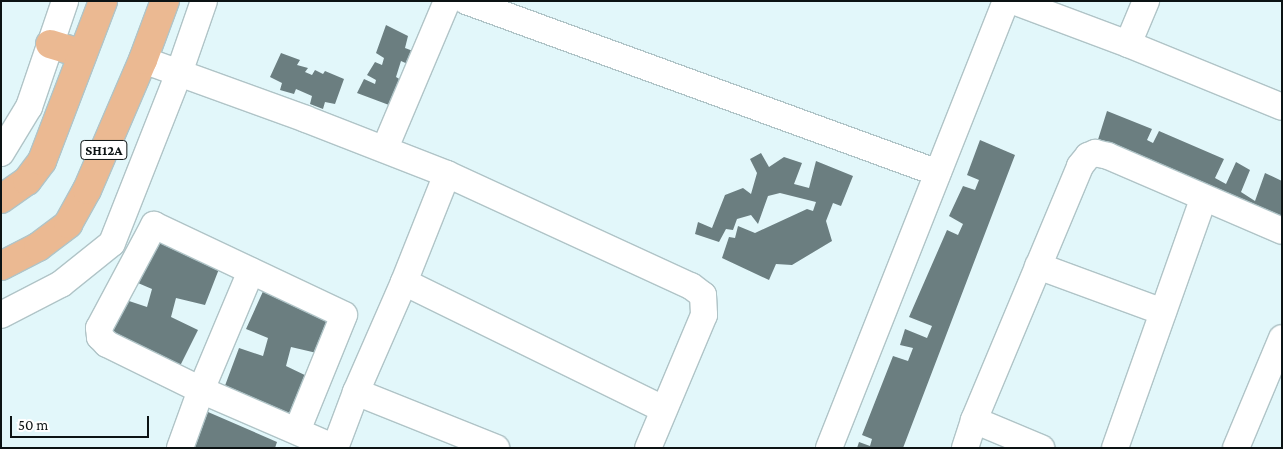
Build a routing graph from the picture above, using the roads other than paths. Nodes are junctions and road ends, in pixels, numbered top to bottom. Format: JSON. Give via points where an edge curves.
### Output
{"nodes":[{"id":1,"x":65,"y":1,"type":"edge"},
{"id":2,"x":102,"y":1,"type":"edge"},
{"id":3,"x":165,"y":1,"type":"edge"},
{"id":4,"x":204,"y":1,"type":"edge"},
{"id":5,"x":448,"y":1,"type":"edge"},
{"id":6,"x":466,"y":1,"type":"edge"},
{"id":7,"x":1006,"y":1,"type":"edge"},
{"id":8,"x":1014,"y":1,"type":"edge"},
{"id":9,"x":1146,"y":1,"type":"edge"},
{"id":10,"x":50,"y":44,"type":"junction"},
{"id":11,"x":1128,"y":44,"type":"junction"},
{"id":12,"x":82,"y":54,"type":"junction"},
{"id":13,"x":143,"y":60,"type":"junction"},
{"id":14,"x":179,"y":73,"type":"junction"},
{"id":15,"x":1282,"y":108,"type":"edge"},
{"id":16,"x":385,"y":148,"type":"junction"},
{"id":17,"x":1,"y":154,"type":"edge"},
{"id":18,"x":938,"y":173,"type":"junction"},
{"id":19,"x":447,"y":174,"type":"junction"},
{"id":20,"x":1,"y":199,"type":"edge"},
{"id":21,"x":1203,"y":199,"type":"junction"},
{"id":22,"x":1282,"y":231,"type":"edge"},
{"id":23,"x":1,"y":266,"type":"edge"},
{"id":24,"x":1038,"y":266,"type":"junction"},
{"id":25,"x":251,"y":271,"type":"junction"},
{"id":26,"x":404,"y":282,"type":"junction"},
{"id":27,"x":1163,"y":312,"type":"junction"},
{"id":28,"x":1,"y":314,"type":"edge"},
{"id":29,"x":1282,"y":338,"type":"edge"},
{"id":30,"x":201,"y":390,"type":"junction"},
{"id":31,"x":356,"y":392,"type":"junction"},
{"id":32,"x":662,"y":410,"type":"junction"},
{"id":33,"x":974,"y":420,"type":"junction"},
{"id":34,"x":297,"y":431,"type":"junction"},
{"id":35,"x":180,"y":448,"type":"edge"},
{"id":36,"x":335,"y":448,"type":"edge"},
{"id":37,"x":496,"y":448,"type":"edge"},
{"id":38,"x":648,"y":448,"type":"edge"},
{"id":39,"x":829,"y":448,"type":"edge"},
{"id":40,"x":965,"y":448,"type":"edge"},
{"id":41,"x":1041,"y":448,"type":"edge"},
{"id":42,"x":1115,"y":448,"type":"edge"},
{"id":43,"x":1236,"y":448,"type":"edge"}],
"edges":[{"from":1,"to":10,"type":"street"},
{"from":2,"to":12,"type":"main road"},
{"from":3,"to":13,"type":"main road","number":"SH12A"},
{"from":4,"to":14,"type":"street"},
{"from":5,"to":16,"type":"street"},
{"from":6,"to":18,"type":"street"},
{"from":7,"to":18,"type":"street"},
{"from":8,"to":11,"type":"street"},
{"from":9,"to":11,"type":"street"},
{"from":10,"to":12,"type":"main road"},
{"from":10,"to":17,"type":"street","via":[[29,107]]},
{"from":11,"to":15,"type":"street"},
{"from":12,"to":20,"type":"main road","via":[[42,161],[27,182]]},
{"from":13,"to":14,"type":"street"},
{"from":13,"to":23,"type":"main road","number":"SH12A","via":[[87,190],[68,224],[38,247]]},
{"from":14,"to":16,"type":"street"},
{"from":14,"to":28,"type":"street","via":[[112,243],[61,284]]},
{"from":16,"to":19,"type":"street"},
{"from":18,"to":39,"type":"street"},
{"from":19,"to":26,"type":"street"},
{"from":19,"to":32,"type":"street","via":[[691,286],[703,295],[704,316]]},
{"from":21,"to":22,"type":"street"},
{"from":21,"to":24,"type":"street","via":[[1095,153],[1080,166]]},
{"from":21,"to":27,"type":"street"},
{"from":24,"to":27,"type":"street"},
{"from":24,"to":33,"type":"street"},
{"from":25,"to":30,"type":"street"},
{"from":25,"to":30,"type":"street","via":[[154,225],[99,328],[100,337],[107,344]]},
{"from":25,"to":34,"type":"street","via":[[344,315]]},
{"from":26,"to":31,"type":"street"},
{"from":26,"to":32,"type":"street"},
{"from":27,"to":42,"type":"street"},
{"from":29,"to":43,"type":"street"},
{"from":30,"to":34,"type":"street"},
{"from":30,"to":35,"type":"street"},
{"from":31,"to":36,"type":"street"},
{"from":31,"to":37,"type":"street"},
{"from":32,"to":38,"type":"street"},
{"from":33,"to":40,"type":"street"},
{"from":33,"to":41,"type":"street"},
{"from":34,"to":36,"type":"street"}]}
